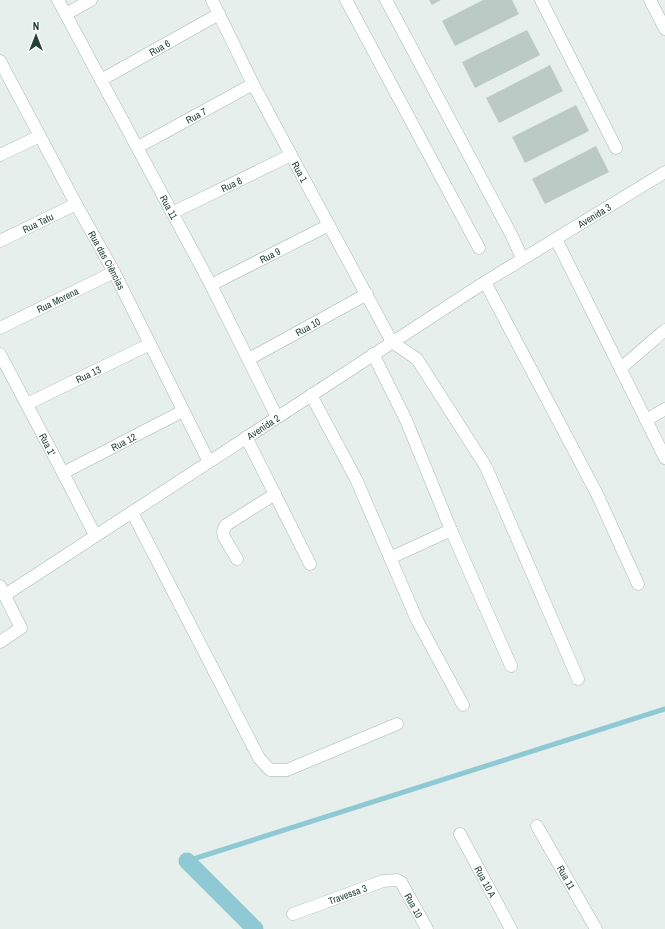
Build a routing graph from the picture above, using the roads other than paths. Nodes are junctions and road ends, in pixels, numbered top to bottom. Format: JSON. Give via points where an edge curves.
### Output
{"nodes":[{"id":1,"x":58,"y":0,"type":"edge"},
{"id":2,"x":91,"y":0,"type":"edge"},
{"id":3,"x":212,"y":0,"type":"edge"},
{"id":4,"x":346,"y":0,"type":"edge"},
{"id":5,"x":386,"y":0,"type":"edge"},
{"id":6,"x":541,"y":0,"type":"edge"},
{"id":7,"x":650,"y":0,"type":"edge"},
{"id":8,"x":66,"y":14,"type":"junction"},
{"id":9,"x":219,"y":14,"type":"junction"},
{"id":10,"x":665,"y":29,"type":"edge"},
{"id":11,"x":1,"y":65,"type":"edge"},
{"id":12,"x":101,"y":80,"type":"junction"},
{"id":13,"x":253,"y":84,"type":"junction"},
{"id":14,"x":40,"y":136,"type":"junction"},
{"id":15,"x":138,"y":147,"type":"junction"},
{"id":16,"x":616,"y":148,"type":"dead end"},
{"id":17,"x":0,"y":155,"type":"edge"},
{"id":18,"x":291,"y":155,"type":"junction"},
{"id":19,"x":665,"y":172,"type":"edge"},
{"id":20,"x":76,"y":204,"type":"junction"},
{"id":21,"x":172,"y":213,"type":"junction"},
{"id":22,"x":328,"y":225,"type":"junction"},
{"id":23,"x":556,"y":239,"type":"junction"},
{"id":24,"x":0,"y":241,"type":"edge"},
{"id":25,"x":479,"y":248,"type":"dead end"},
{"id":26,"x":522,"y":258,"type":"junction"},
{"id":27,"x":114,"y":272,"type":"junction"},
{"id":28,"x":485,"y":282,"type":"junction"},
{"id":29,"x":211,"y":285,"type":"junction"},
{"id":30,"x":367,"y":294,"type":"junction"},
{"id":31,"x":0,"y":328,"type":"edge"},
{"id":32,"x":665,"y":330,"type":"edge"},
{"id":33,"x":392,"y":342,"type":"junction"},
{"id":34,"x":150,"y":344,"type":"junction"},
{"id":35,"x":0,"y":354,"type":"edge"},
{"id":36,"x":373,"y":354,"type":"junction"},
{"id":37,"x":249,"y":359,"type":"junction"},
{"id":38,"x":620,"y":368,"type":"junction"},
{"id":39,"x":311,"y":395,"type":"junction"},
{"id":40,"x":27,"y":404,"type":"junction"},
{"id":41,"x":665,"y":409,"type":"edge"},
{"id":42,"x":183,"y":412,"type":"junction"},
{"id":43,"x":277,"y":417,"type":"junction"},
{"id":44,"x":646,"y":420,"type":"junction"},
{"id":45,"x":246,"y":437,"type":"junction"},
{"id":46,"x":665,"y":458,"type":"edge"},
{"id":47,"x":209,"y":462,"type":"junction"},
{"id":48,"x":63,"y":472,"type":"junction"},
{"id":49,"x":275,"y":494,"type":"junction"},
{"id":50,"x":132,"y":512,"type":"junction"},
{"id":51,"x":451,"y":530,"type":"junction"},
{"id":52,"x":94,"y":535,"type":"junction"},
{"id":53,"x":390,"y":558,"type":"junction"},
{"id":54,"x":237,"y":559,"type":"dead end"},
{"id":55,"x":310,"y":564,"type":"dead end"},
{"id":56,"x":638,"y":584,"type":"dead end"},
{"id":57,"x":2,"y":591,"type":"edge"},
{"id":58,"x":0,"y":642,"type":"edge"},
{"id":59,"x":511,"y":666,"type":"dead end"},
{"id":60,"x":578,"y":679,"type":"dead end"},
{"id":61,"x":463,"y":705,"type":"dead end"},
{"id":62,"x":397,"y":724,"type":"dead end"},
{"id":63,"x":537,"y":826,"type":"dead end"},
{"id":64,"x":460,"y":834,"type":"dead end"},
{"id":65,"x":401,"y":882,"type":"joint"},
{"id":66,"x":293,"y":914,"type":"dead end"},
{"id":67,"x":427,"y":929,"type":"edge"},
{"id":68,"x":511,"y":929,"type":"edge"},
{"id":69,"x":596,"y":929,"type":"edge"}],
"edges":[{"from":1,"to":8,"type":"street","name":"Rua 11"},
{"from":2,"to":8,"type":"street"},
{"from":3,"to":9,"type":"street","name":"Rua 1"},
{"from":4,"to":25,"type":"street"},
{"from":5,"to":26,"type":"street"},
{"from":6,"to":16,"type":"street"},
{"from":7,"to":10,"type":"street"},
{"from":8,"to":12,"type":"street","name":"Rua 11"},
{"from":9,"to":12,"type":"street","name":"Rua 6"},
{"from":9,"to":13,"type":"street","name":"Rua 1"},
{"from":11,"to":14,"type":"street","name":"Rua das Ciências"},
{"from":12,"to":15,"type":"street","name":"Rua 11"},
{"from":13,"to":15,"type":"street","name":"Rua 7"},
{"from":13,"to":18,"type":"street","name":"Rua 1"},
{"from":14,"to":17,"type":"street"},
{"from":14,"to":20,"type":"street","name":"Rua das Ciências"},
{"from":15,"to":21,"type":"street","name":"Rua 11"},
{"from":18,"to":21,"type":"street","name":"Rua 8"},
{"from":18,"to":22,"type":"street","name":"Rua 1"},
{"from":19,"to":23,"type":"street","name":"Avenida 3"},
{"from":20,"to":24,"type":"street","name":"Rua Tatu"},
{"from":20,"to":27,"type":"street","name":"Rua das Ciências"},
{"from":21,"to":29,"type":"street","name":"Rua 11"},
{"from":22,"to":29,"type":"street","name":"Rua 9"},
{"from":22,"to":30,"type":"street","name":"Rua 1"},
{"from":23,"to":26,"type":"street","name":"Avenida 3"},
{"from":23,"to":38,"type":"street"},
{"from":26,"to":28,"type":"street","name":"Avenida 2"},
{"from":27,"to":31,"type":"street","name":"Rua Morena"},
{"from":27,"to":34,"type":"street","name":"Rua das Ciências"},
{"from":28,"to":33,"type":"street","name":"Avenida 2"},
{"from":28,"to":56,"type":"street","via":[[597,494]]},
{"from":29,"to":37,"type":"street","name":"Rua 11"},
{"from":30,"to":33,"type":"street","name":"Rua 1"},
{"from":30,"to":37,"type":"street","name":"Rua 10"},
{"from":32,"to":38,"type":"street"},
{"from":33,"to":36,"type":"street","name":"Avenida 2"},
{"from":33,"to":60,"type":"street","via":[[417,359],[486,467]]},
{"from":34,"to":40,"type":"street","name":"Rua 13"},
{"from":34,"to":42,"type":"street","name":"Rua das Ciências"},
{"from":35,"to":40,"type":"street","name":"Rua 1'"},
{"from":36,"to":39,"type":"street","name":"Avenida 2"},
{"from":36,"to":51,"type":"street","via":[[406,420]]},
{"from":37,"to":43,"type":"street","name":"Rua 11"},
{"from":38,"to":44,"type":"street"},
{"from":39,"to":43,"type":"street","name":"Avenida 2"},
{"from":39,"to":53,"type":"street","via":[[356,479]]},
{"from":40,"to":48,"type":"street","name":"Rua 1'"},
{"from":41,"to":44,"type":"street"},
{"from":42,"to":47,"type":"street","name":"Rua das Ciências"},
{"from":42,"to":48,"type":"street","name":"Rua 12"},
{"from":43,"to":45,"type":"street","name":"Avenida 2"},
{"from":44,"to":46,"type":"street"},
{"from":45,"to":47,"type":"street","name":"Avenida 2"},
{"from":45,"to":49,"type":"street"},
{"from":47,"to":50,"type":"street","name":"Avenida 2"},
{"from":48,"to":52,"type":"street","name":"Rua 1'"},
{"from":49,"to":54,"type":"street","via":[[226,525],[224,537]]},
{"from":49,"to":55,"type":"street"},
{"from":50,"to":52,"type":"street","name":"Avenida 2"},
{"from":50,"to":62,"type":"street","via":[[259,758],[270,770],[287,770]]},
{"from":51,"to":53,"type":"street"},
{"from":51,"to":59,"type":"street"},
{"from":52,"to":57,"type":"street","name":"Avenida 2"},
{"from":53,"to":61,"type":"street","via":[[418,620]]},
{"from":57,"to":58,"type":"street","via":[[21,628]]},
{"from":63,"to":69,"type":"street","name":"Rua 11"},
{"from":64,"to":68,"type":"street","name":"Rua 10 A"},
{"from":65,"to":66,"type":"street","name":"Travessa 3","via":[[383,882]]},
{"from":65,"to":67,"type":"street","name":"Rua 10"}]}
